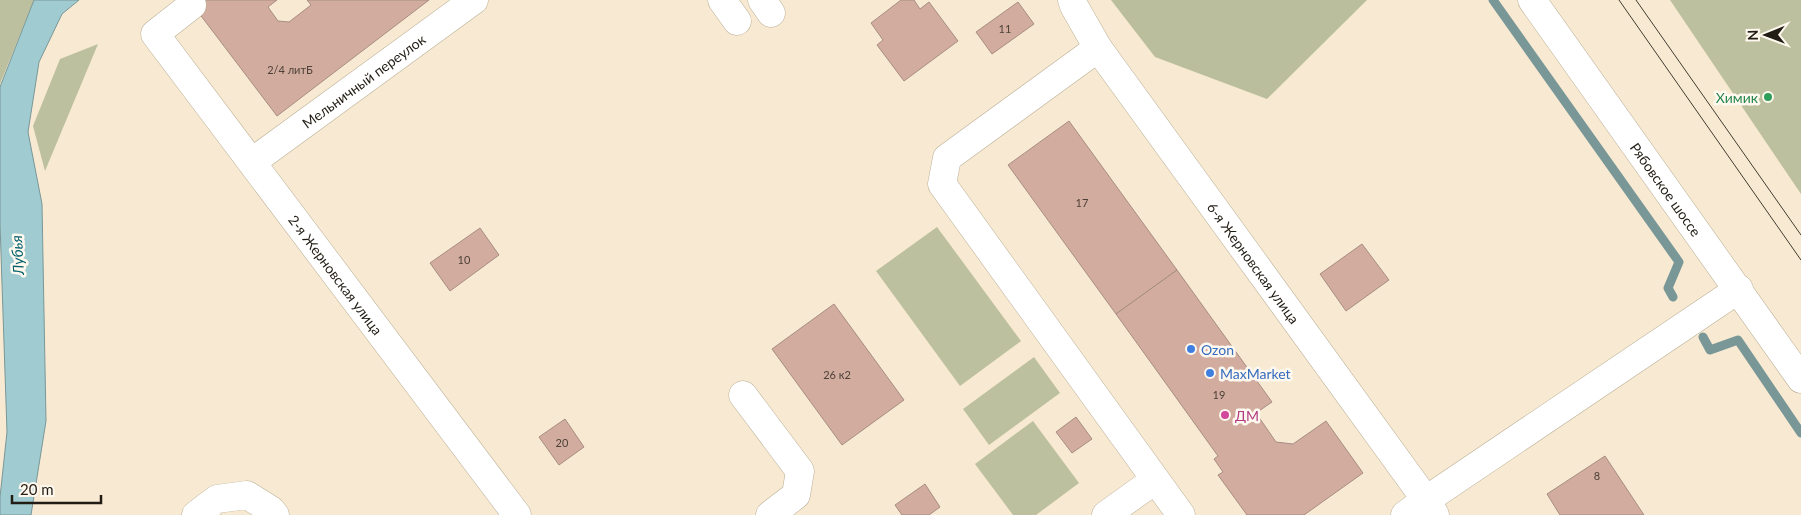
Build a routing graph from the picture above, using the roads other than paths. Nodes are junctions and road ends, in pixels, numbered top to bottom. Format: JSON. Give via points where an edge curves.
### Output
{"nodes":[{"id":1,"x":474,"y":0,"type":"edge"},
{"id":2,"x":1072,"y":0,"type":"edge"},
{"id":3,"x":1532,"y":0,"type":"edge"},
{"id":4,"x":192,"y":5,"type":"dead end"},
{"id":5,"x":1098,"y":48,"type":"junction"},
{"id":6,"x":252,"y":162,"type":"junction"},
{"id":7,"x":1739,"y":289,"type":"junction"},
{"id":8,"x":1801,"y":379,"type":"edge"},
{"id":9,"x":743,"y":396,"type":"dead end"},
{"id":10,"x":1155,"y":480,"type":"junction"},
{"id":11,"x":1422,"y":510,"type":"edge"},
{"id":12,"x":196,"y":515,"type":"edge"},
{"id":13,"x":275,"y":515,"type":"edge"},
{"id":14,"x":517,"y":515,"type":"edge"},
{"id":15,"x":770,"y":515,"type":"edge"},
{"id":16,"x":1106,"y":515,"type":"edge"},
{"id":17,"x":1181,"y":515,"type":"edge"}],
"edges":[{"from":1,"to":6,"type":"street","name":"Мельничный переулок"},
{"from":2,"to":5,"type":"street","name":"6-я Жерновская улица"},
{"from":3,"to":7,"type":"street","name":"Рябовское шоссе"},
{"from":4,"to":6,"type":"street","name":"2-я Жерновская улица","via":[[155,34]]},
{"from":5,"to":10,"type":"street","via":[[947,158],[942,184]]},
{"from":5,"to":11,"type":"street","name":"6-я Жерновская улица"},
{"from":6,"to":14,"type":"street","name":"2-я Жерновская улица"},
{"from":7,"to":8,"type":"street","name":"Рябовское шоссе"},
{"from":7,"to":11,"type":"street"},
{"from":9,"to":15,"type":"street","via":[[800,471],[796,496]]},
{"from":10,"to":16,"type":"street"},
{"from":10,"to":17,"type":"street"},
{"from":12,"to":13,"type":"street","via":[[217,499],[247,495]]}]}
